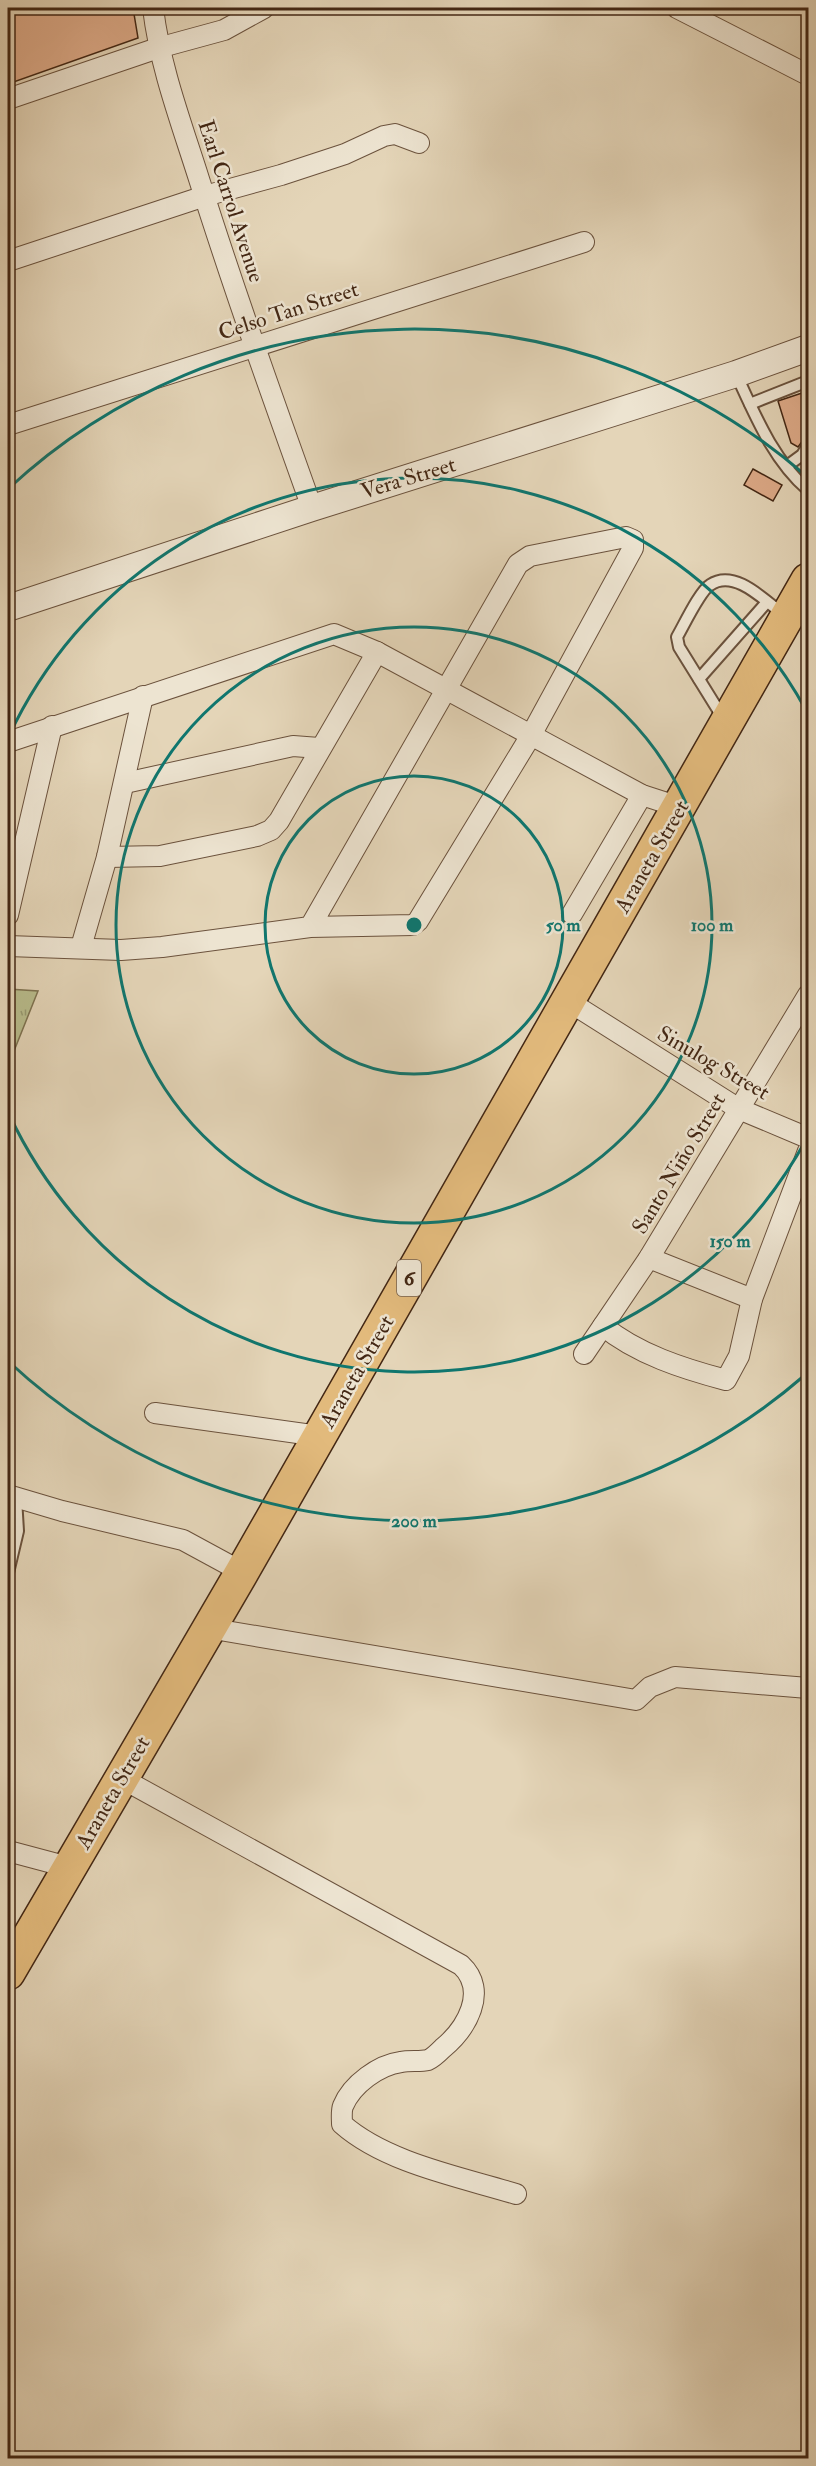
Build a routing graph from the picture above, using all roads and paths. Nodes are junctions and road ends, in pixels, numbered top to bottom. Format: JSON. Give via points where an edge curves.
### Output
{"nodes":[{"id":1,"x":153,"y":8,"type":"edge"},
{"id":2,"x":264,"y":8,"type":"edge"},
{"id":3,"x":677,"y":8,"type":"edge"},
{"id":4,"x":158,"y":48,"type":"junction"},
{"id":5,"x":808,"y":75,"type":"edge"},
{"id":6,"x":8,"y":99,"type":"edge"},
{"id":7,"x":419,"y":143,"type":"dead end"},
{"id":8,"x":205,"y":196,"type":"junction"},
{"id":9,"x":584,"y":242,"type":"dead end"},
{"id":10,"x":8,"y":261,"type":"edge"},
{"id":11,"x":254,"y":345,"type":"junction"},
{"id":12,"x":808,"y":348,"type":"edge"},
{"id":13,"x":736,"y":374,"type":"junction"},
{"id":14,"x":808,"y":381,"type":"edge"},
{"id":15,"x":750,"y":404,"type":"junction"},
{"id":16,"x":8,"y":425,"type":"edge"},
{"id":17,"x":808,"y":445,"type":"edge"},
{"id":18,"x":787,"y":466,"type":"junction"},
{"id":19,"x":808,"y":490,"type":"edge"},
{"id":20,"x":312,"y":508,"type":"junction"},
{"id":21,"x":808,"y":580,"type":"edge"},
{"id":22,"x":8,"y":608,"type":"edge"},
{"id":23,"x":777,"y":609,"type":"junction"},
{"id":24,"x":376,"y":652,"type":"junction"},
{"id":25,"x":699,"y":679,"type":"junction"},
{"id":26,"x":444,"y":688,"type":"junction"},
{"id":27,"x":143,"y":696,"type":"junction"},
{"id":28,"x":726,"y":724,"type":"junction"},
{"id":29,"x":52,"y":726,"type":"junction"},
{"id":30,"x":530,"y":737,"type":"junction"},
{"id":31,"x":8,"y":742,"type":"edge"},
{"id":32,"x":320,"y":748,"type":"junction"},
{"id":33,"x":125,"y":783,"type":"junction"},
{"id":34,"x":642,"y":795,"type":"junction"},
{"id":35,"x":679,"y":807,"type":"junction"},
{"id":36,"x":107,"y":857,"type":"junction"},
{"id":37,"x":572,"y":914,"type":"dead end"},
{"id":38,"x":8,"y":915,"type":"edge"},
{"id":39,"x":310,"y":927,"type":"junction"},
{"id":40,"x":8,"y":946,"type":"edge"},
{"id":41,"x":81,"y":947,"type":"junction"},
{"id":42,"x":808,"y":995,"type":"edge"},
{"id":43,"x":568,"y":1001,"type":"junction"},
{"id":44,"x":739,"y":1109,"type":"junction"},
{"id":45,"x":808,"y":1138,"type":"edge"},
{"id":46,"x":808,"y":1151,"type":"edge"},
{"id":47,"x":801,"y":1186,"type":"edge"},
{"id":48,"x":648,"y":1258,"type":"junction"},
{"id":49,"x":752,"y":1299,"type":"junction"},
{"id":50,"x":603,"y":1326,"type":"junction"},
{"id":51,"x":584,"y":1354,"type":"dead end"},
{"id":52,"x":155,"y":1413,"type":"dead end"},
{"id":53,"x":319,"y":1436,"type":"junction"},
{"id":54,"x":12,"y":1496,"type":"edge"},
{"id":55,"x":242,"y":1572,"type":"junction"},
{"id":56,"x":8,"y":1573,"type":"edge"},
{"id":57,"x":208,"y":1628,"type":"junction"},
{"id":58,"x":808,"y":1688,"type":"edge"},
{"id":59,"x":120,"y":1778,"type":"junction"},
{"id":60,"x":8,"y":1851,"type":"edge"},
{"id":61,"x":68,"y":1867,"type":"junction"},
{"id":62,"x":8,"y":1973,"type":"edge"},
{"id":63,"x":516,"y":2194,"type":"dead end"}],
"edges":[{"from":1,"to":4,"type":"street","name":"Earl Carrol Avenue"},
{"from":2,"to":4,"type":"street","via":[[224,30]]},
{"from":3,"to":5,"type":"street"},
{"from":4,"to":6,"type":"street"},
{"from":4,"to":8,"type":"street","name":"Earl Carrol Avenue"},
{"from":7,"to":8,"type":"street","via":[[395,134],[384,136],[334,158]]},
{"from":8,"to":10,"type":"street"},
{"from":8,"to":11,"type":"street","name":"Earl Carrol Avenue"},
{"from":9,"to":11,"type":"street","name":"Celso Tan Street"},
{"from":11,"to":16,"type":"street","name":"Celso Tan Street"},
{"from":11,"to":20,"type":"street","name":"Earl Carrol Avenue"},
{"from":12,"to":13,"type":"street","name":"Vera Street"},
{"from":13,"to":15,"type":"lane"},
{"from":13,"to":20,"type":"street","name":"Vera Street"},
{"from":14,"to":15,"type":"lane"},
{"from":15,"to":18,"type":"lane"},
{"from":17,"to":18,"type":"lane"},
{"from":18,"to":19,"type":"lane"},
{"from":20,"to":22,"type":"street","name":"Vera Street"},
{"from":21,"to":23,"type":"highway","name":"Araneta Street","number":"6"},
{"from":23,"to":25,"type":"lane"},
{"from":23,"to":25,"type":"lane","via":[[740,583],[725,579],[709,585],[676,637],[678,647]]},
{"from":23,"to":28,"type":"highway","name":"Araneta Street","number":"6"},
{"from":24,"to":26,"type":"street"},
{"from":24,"to":27,"type":"street","via":[[342,636],[327,634]]},
{"from":24,"to":32,"type":"street"},
{"from":25,"to":28,"type":"lane"},
{"from":26,"to":30,"type":"street"},
{"from":26,"to":30,"type":"street","via":[[524,558],[626,537],[633,540],[633,548]]},
{"from":26,"to":39,"type":"street"},
{"from":27,"to":29,"type":"street"},
{"from":27,"to":33,"type":"street"},
{"from":28,"to":35,"type":"highway","name":"Araneta Street","number":"6"},
{"from":29,"to":31,"type":"street"},
{"from":29,"to":38,"type":"street"},
{"from":30,"to":34,"type":"street"},
{"from":30,"to":39,"type":"street","via":[[418,921],[406,927]]},
{"from":32,"to":33,"type":"street","via":[[293,746]]},
{"from":32,"to":36,"type":"street","via":[[271,830],[160,856]]},
{"from":33,"to":36,"type":"street"},
{"from":34,"to":35,"type":"street"},
{"from":34,"to":37,"type":"street"},
{"from":35,"to":43,"type":"highway","name":"Araneta Street","number":"6"},
{"from":36,"to":41,"type":"street"},
{"from":39,"to":41,"type":"street","via":[[162,947]]},
{"from":40,"to":41,"type":"street"},
{"from":42,"to":44,"type":"street","name":"Santo Niño Street"},
{"from":43,"to":44,"type":"street","name":"Sinulog Street"},
{"from":43,"to":53,"type":"highway","name":"Araneta Street","number":"6"},
{"from":44,"to":45,"type":"street","name":"Sinulog Street"},
{"from":44,"to":48,"type":"street","name":"Santo Niño Street"},
{"from":46,"to":47,"type":"street"},
{"from":47,"to":49,"type":"street"},
{"from":48,"to":49,"type":"street"},
{"from":48,"to":50,"type":"street","name":"Santo Niño Street"},
{"from":49,"to":50,"type":"street","via":[[740,1356],[726,1380],[622,1342]]},
{"from":50,"to":51,"type":"street","name":"Santo Niño Street"},
{"from":52,"to":53,"type":"street"},
{"from":53,"to":55,"type":"highway","name":"Araneta Street","number":"6"},
{"from":54,"to":55,"type":"street","via":[[183,1540]]},
{"from":54,"to":56,"type":"lane","via":[[18,1531]]},
{"from":55,"to":57,"type":"highway","name":"Araneta Street","number":"6"},
{"from":57,"to":58,"type":"street","via":[[636,1700],[650,1687],[675,1677]]},
{"from":57,"to":59,"type":"highway","name":"Araneta Street","number":"6"},
{"from":59,"to":61,"type":"highway","name":"Araneta Street","number":"6"},
{"from":59,"to":63,"type":"street","via":[[468,1971],[474,1993],[471,2013],[461,2030],[430,2060],[399,2062],[380,2068],[365,2079],[343,2106],[342,2124],[357,2138],[401,2158]]},
{"from":60,"to":61,"type":"street"},
{"from":61,"to":62,"type":"highway","name":"Araneta Street","number":"6"}]}
